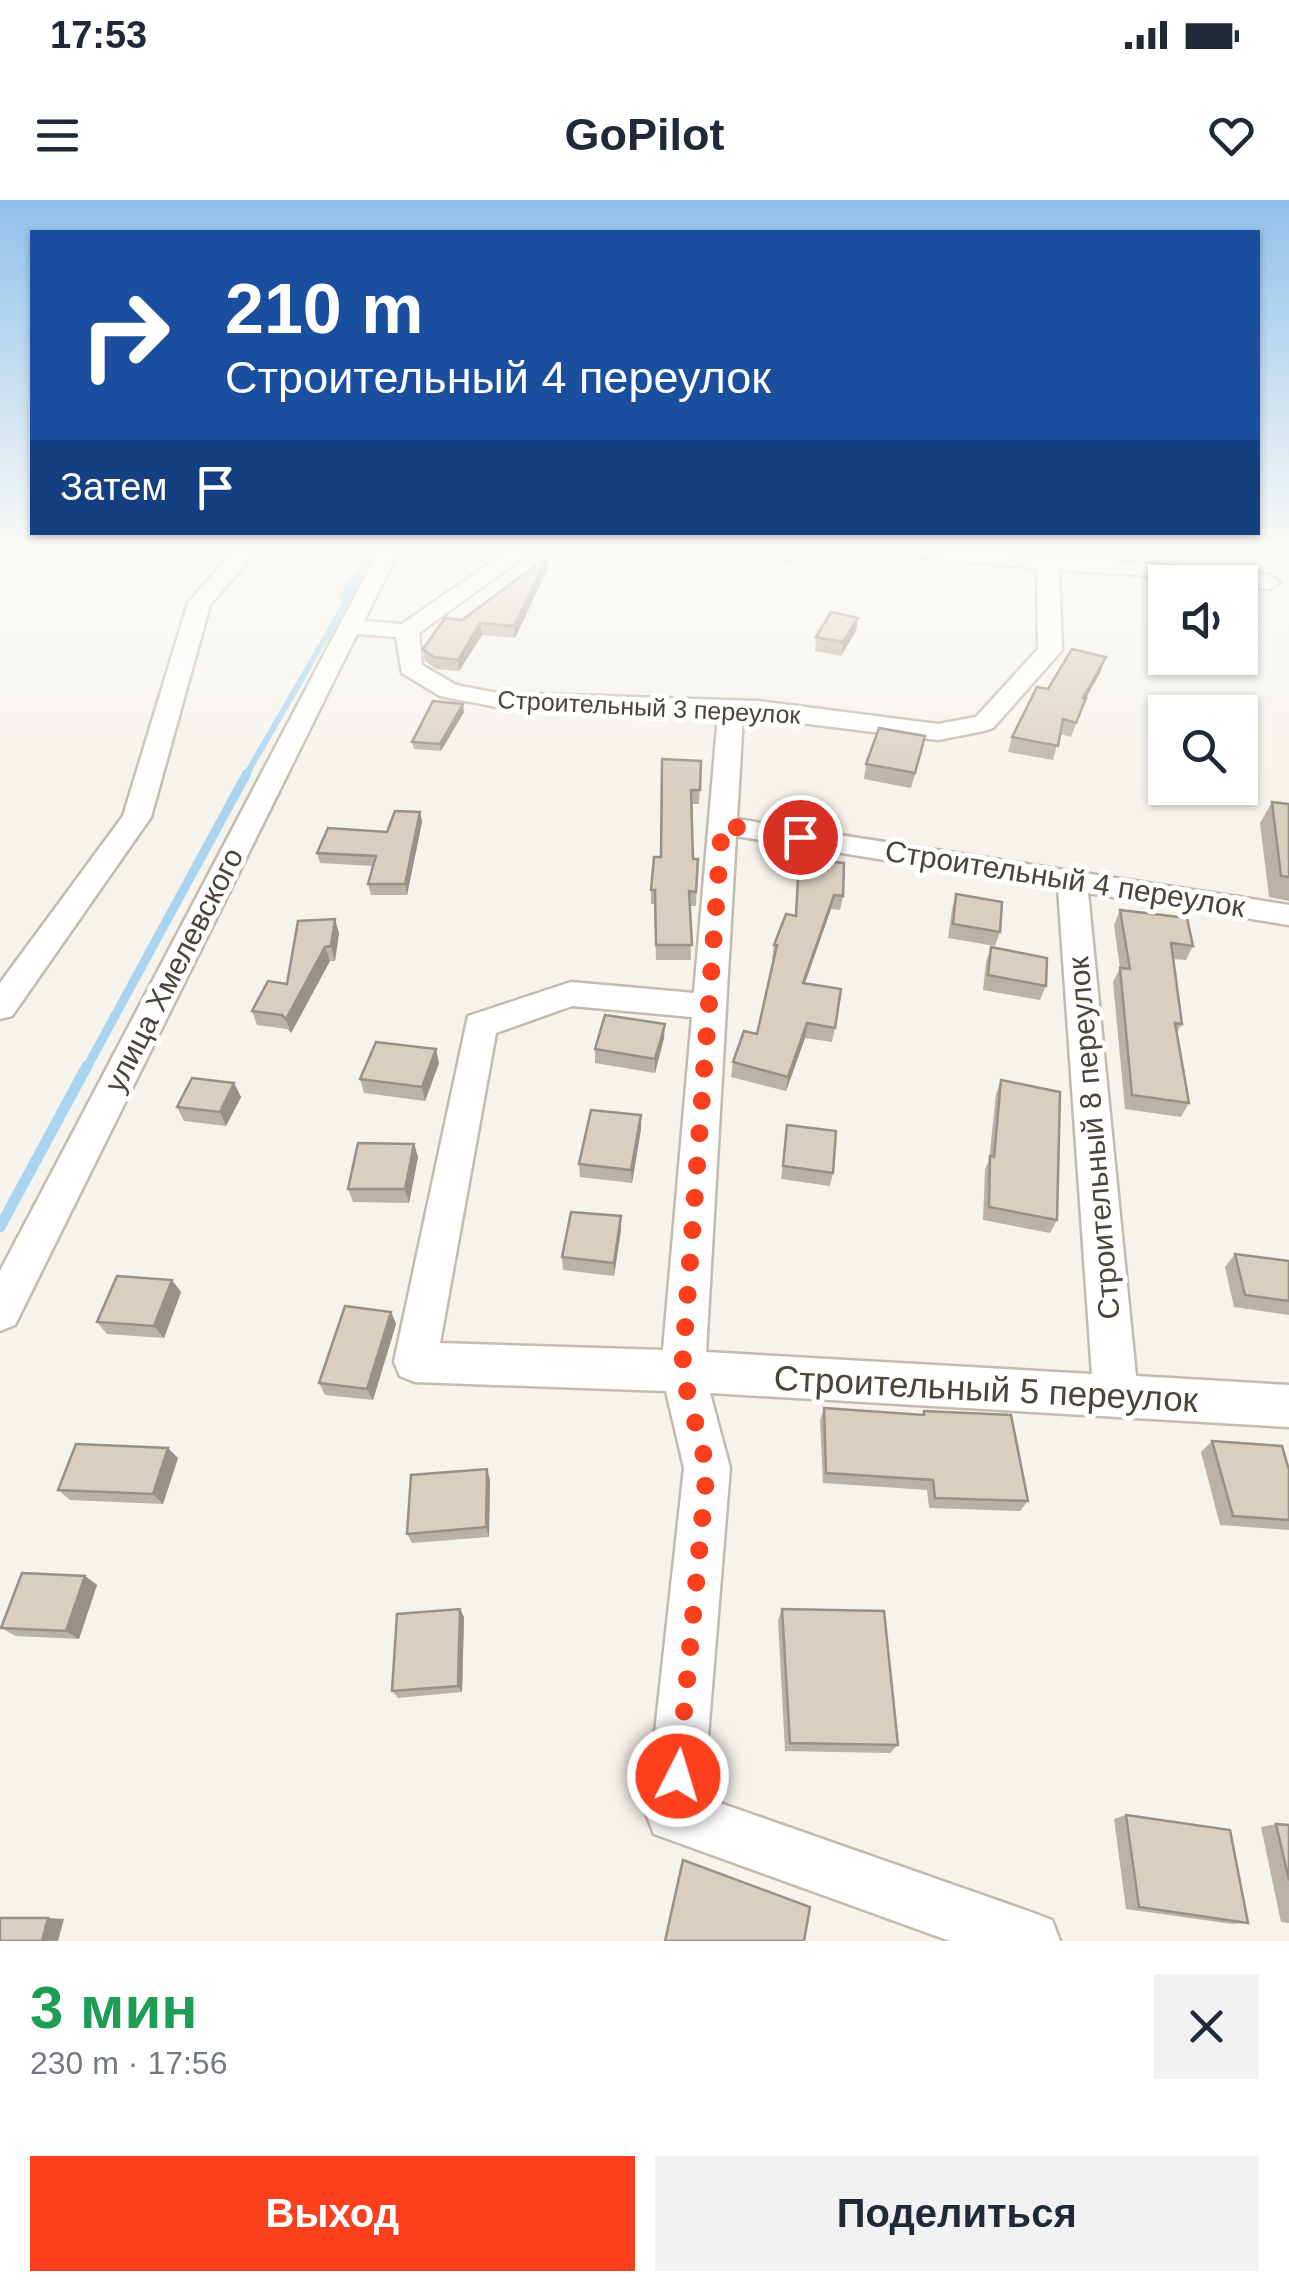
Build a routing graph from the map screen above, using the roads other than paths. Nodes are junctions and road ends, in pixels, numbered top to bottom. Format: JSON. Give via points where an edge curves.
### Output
{"nodes":[{"id":1,"x":191,"y":629,"type":"edge"},
{"id":2,"x":348,"y":629,"type":"edge"},
{"id":3,"x":382,"y":629,"type":"edge"},
{"id":4,"x":410,"y":629,"type":"edge"},
{"id":5,"x":1050,"y":629,"type":"edge"},
{"id":6,"x":407,"y":631,"type":"junction"},
{"id":7,"x":731,"y":708,"type":"junction"},
{"id":8,"x":722,"y":825,"type":"junction"},
{"id":9,"x":1072,"y":880,"type":"junction"},
{"id":10,"x":1289,"y":915,"type":"edge"},
{"id":11,"x":0,"y":1007,"type":"edge"},
{"id":12,"x":710,"y":1007,"type":"junction"},
{"id":13,"x":0,"y":1312,"type":"edge"},
{"id":14,"x":682,"y":1371,"type":"junction"},
{"id":15,"x":1116,"y":1396,"type":"junction"},
{"id":16,"x":1289,"y":1406,"type":"edge"},
{"id":17,"x":1031,"y":1941,"type":"edge"}],
"edges":[{"from":1,"to":11,"type":"street","via":[[137,817]]},
{"from":2,"to":13,"type":"street","name":"улица Хмелевского"},
{"from":3,"to":6,"type":"street"},
{"from":4,"to":6,"type":"street"},
{"from":5,"to":7,"type":"street","name":"Строительный 3 переулок","via":[[1050,650],[984,723],[938,732]]},
{"from":6,"to":7,"type":"street","name":"Строительный 3 переулок","via":[[410,668],[449,691],[496,700]]},
{"from":7,"to":8,"type":"street"},
{"from":8,"to":9,"type":"street","name":"Строительный 4 переулок"},
{"from":8,"to":12,"type":"street"},
{"from":9,"to":10,"type":"street","name":"Строительный 4 переулок"},
{"from":9,"to":15,"type":"street","name":"Строительный 8 переулок"},
{"from":12,"to":14,"type":"street"},
{"from":12,"to":14,"type":"street","name":"Строительный 5 переулок","via":[[571,994],[480,1025],[415,1362]]},
{"from":14,"to":15,"type":"street","name":"Строительный 5 переулок"},
{"from":14,"to":17,"type":"street","via":[[707,1468],[674,1814]]},
{"from":15,"to":16,"type":"street","name":"Строительный 5 переулок"}]}
